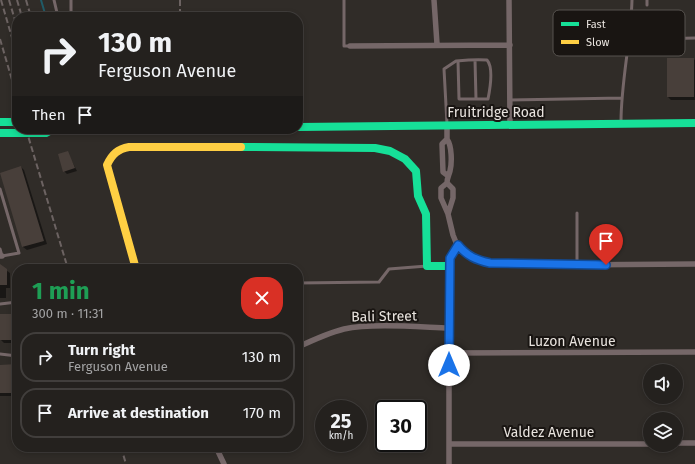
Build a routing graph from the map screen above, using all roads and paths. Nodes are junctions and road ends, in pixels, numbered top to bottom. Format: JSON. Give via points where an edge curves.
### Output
{"nodes":[{"id":1,"x":54,"y":0,"type":"edge"},
{"id":2,"x":71,"y":0,"type":"edge"},
{"id":3,"x":344,"y":0,"type":"edge"},
{"id":4,"x":434,"y":0,"type":"edge"},
{"id":5,"x":509,"y":0,"type":"edge"},
{"id":6,"x":632,"y":0,"type":"edge"},
{"id":7,"x":647,"y":0,"type":"edge"},
{"id":8,"x":647,"y":5,"type":"dead end"},
{"id":9,"x":632,"y":10,"type":"edge"},
{"id":10,"x":57,"y":12,"type":"edge"},
{"id":11,"x":71,"y":12,"type":"edge"},
{"id":12,"x":685,"y":38,"type":"edge"},
{"id":13,"x":695,"y":38,"type":"edge"},
{"id":14,"x":437,"y":44,"type":"junction"},
{"id":15,"x":510,"y":44,"type":"junction"},
{"id":16,"x":350,"y":46,"type":"joint"},
{"id":17,"x":627,"y":56,"type":"edge"},
{"id":18,"x":475,"y":60,"type":"junction"},
{"id":19,"x":458,"y":61,"type":"junction"},
{"id":20,"x":622,"y":98,"type":"junction"},
{"id":21,"x":476,"y":99,"type":"junction"},
{"id":22,"x":510,"y":100,"type":"junction"},
{"id":23,"x":0,"y":122,"type":"edge"},
{"id":24,"x":12,"y":122,"type":"edge"},
{"id":25,"x":621,"y":124,"type":"junction"},
{"id":26,"x":695,"y":124,"type":"edge"},
{"id":27,"x":510,"y":125,"type":"junction"},
{"id":28,"x":447,"y":126,"type":"junction"},
{"id":29,"x":303,"y":127,"type":"edge"},
{"id":30,"x":0,"y":133,"type":"edge"},
{"id":31,"x":12,"y":133,"type":"edge"},
{"id":32,"x":447,"y":183,"type":"junction"},
{"id":33,"x":0,"y":189,"type":"edge"},
{"id":34,"x":577,"y":213,"type":"dead end"},
{"id":35,"x":448,"y":214,"type":"junction"},
{"id":36,"x":458,"y":245,"type":"junction"},
{"id":37,"x":0,"y":249,"type":"edge"},
{"id":38,"x":1,"y":256,"type":"edge"},
{"id":39,"x":135,"y":264,"type":"edge"},
{"id":40,"x":695,"y":264,"type":"edge"},
{"id":41,"x":577,"y":265,"type":"junction"},
{"id":42,"x":427,"y":266,"type":"junction"},
{"id":43,"x":449,"y":266,"type":"junction"},
{"id":44,"x":303,"y":283,"type":"edge"},
{"id":45,"x":12,"y":303,"type":"edge"},
{"id":46,"x":0,"y":304,"type":"edge"},
{"id":47,"x":449,"y":328,"type":"junction"},
{"id":48,"x":303,"y":345,"type":"edge"},
{"id":49,"x":695,"y":352,"type":"edge"},
{"id":50,"x":449,"y":353,"type":"junction"},
{"id":51,"x":0,"y":354,"type":"edge"},
{"id":52,"x":12,"y":355,"type":"edge"},
{"id":53,"x":683,"y":443,"type":"edge"},
{"id":54,"x":695,"y":443,"type":"edge"},
{"id":55,"x":449,"y":444,"type":"junction"},
{"id":56,"x":643,"y":444,"type":"edge"},
{"id":57,"x":218,"y":452,"type":"edge"},
{"id":58,"x":224,"y":464,"type":"edge"},
{"id":59,"x":449,"y":464,"type":"edge"}],
"edges":[{"from":1,"to":10,"type":"lane"},
{"from":2,"to":11,"type":"lane"},
{"from":3,"to":16,"type":"lane","via":[[344,46]]},
{"from":4,"to":14,"type":"street"},
{"from":5,"to":15,"type":"street"},
{"from":6,"to":9,"type":"lane"},
{"from":7,"to":8,"type":"lane"},
{"from":12,"to":13,"type":"lane"},
{"from":14,"to":15,"type":"street"},
{"from":14,"to":16,"type":"street"},
{"from":15,"to":22,"type":"street"},
{"from":17,"to":20,"type":"lane"},
{"from":18,"to":19,"type":"lane"},
{"from":18,"to":21,"type":"lane"},
{"from":18,"to":21,"type":"lane","via":[[487,60],[490,63],[488,99]]},
{"from":19,"to":21,"type":"lane","via":[[459,99]]},
{"from":19,"to":28,"type":"lane","via":[[444,69]]},
{"from":20,"to":22,"type":"lane"},
{"from":20,"to":25,"type":"lane"},
{"from":22,"to":27,"type":"street"},
{"from":23,"to":24,"type":"street"},
{"from":25,"to":26,"type":"street","name":"Fruitridge Road"},
{"from":25,"to":27,"type":"street","name":"Fruitridge Road"},
{"from":27,"to":28,"type":"street","name":"Fruitridge Road"},
{"from":28,"to":29,"type":"street","name":"Fruitridge Road"},
{"from":28,"to":32,"type":"street","via":[[447,139],[450,144],[450,172],[447,175]]},
{"from":30,"to":31,"type":"street"},
{"from":32,"to":35,"type":"street","via":[[453,189]]},
{"from":32,"to":35,"type":"street","via":[[441,188],[441,198]]},
{"from":33,"to":38,"type":"lane","via":[[19,253]]},
{"from":34,"to":41,"type":"lane"},
{"from":35,"to":36,"type":"street"},
{"from":36,"to":41,"type":"street","via":[[466,254],[478,261]]},
{"from":36,"to":43,"type":"street","via":[[450,258]]},
{"from":37,"to":38,"type":"lane"},
{"from":39,"to":42,"type":"street","via":[[107,165],[111,155],[119,149],[375,148],[390,151],[405,159],[416,170],[420,206],[426,214]]},
{"from":40,"to":41,"type":"street"},
{"from":42,"to":43,"type":"street"},
{"from":42,"to":44,"type":"lane","via":[[389,269],[379,282]]},
{"from":43,"to":47,"type":"street"},
{"from":45,"to":46,"type":"lane"},
{"from":47,"to":48,"type":"street","name":"Bali Street","via":[[346,329],[328,333]]},
{"from":47,"to":50,"type":"street"},
{"from":49,"to":50,"type":"street","name":"Luzon Avenue"},
{"from":50,"to":55,"type":"street"},
{"from":51,"to":52,"type":"lane"},
{"from":53,"to":54,"type":"street"},
{"from":55,"to":56,"type":"street","name":"Valdez Avenue"},
{"from":55,"to":59,"type":"street"},
{"from":57,"to":58,"type":"street"}]}
